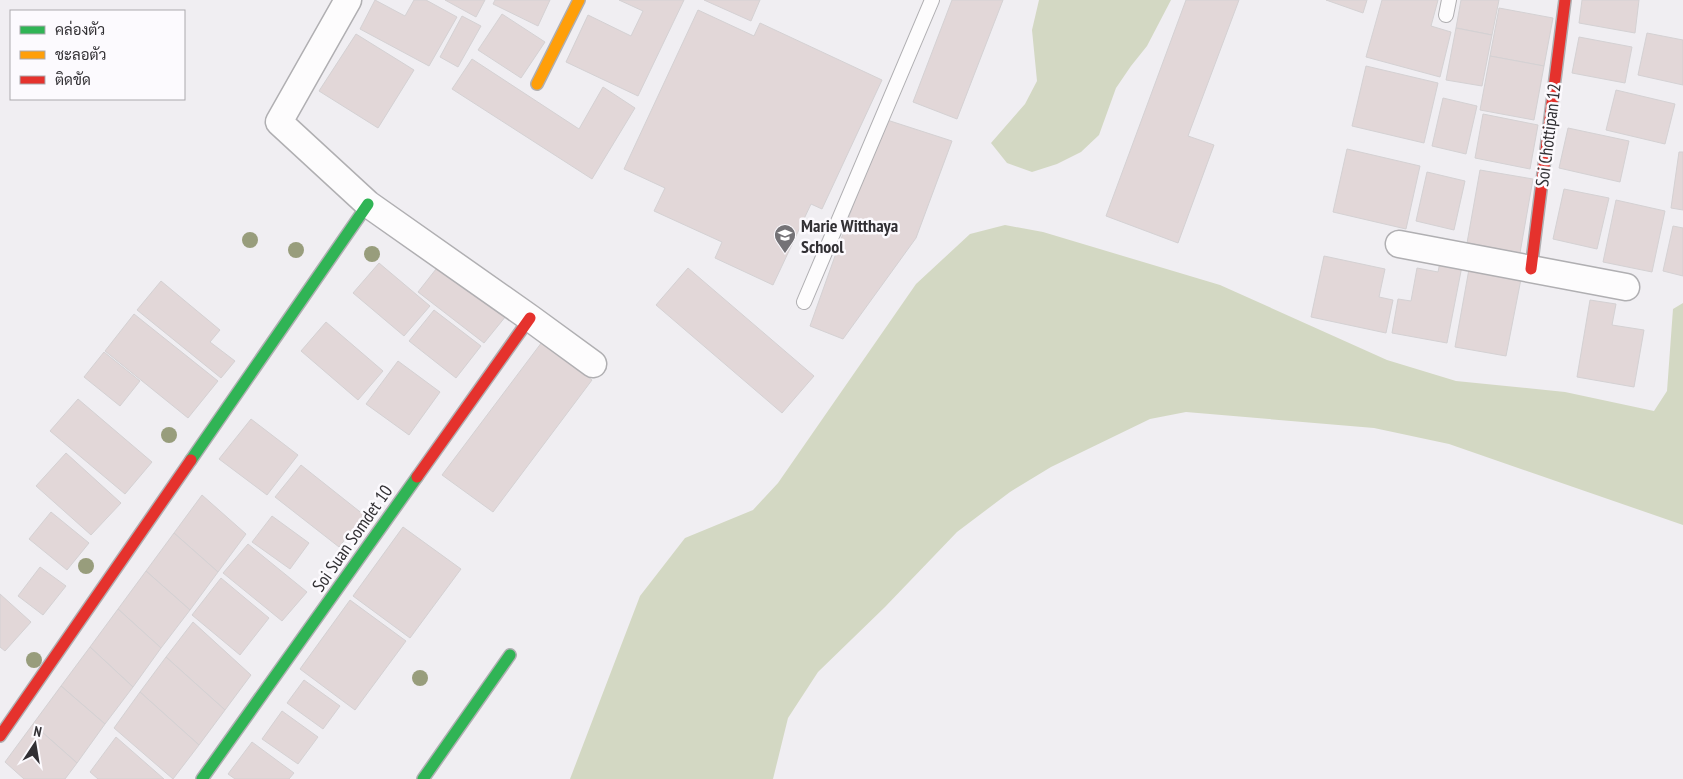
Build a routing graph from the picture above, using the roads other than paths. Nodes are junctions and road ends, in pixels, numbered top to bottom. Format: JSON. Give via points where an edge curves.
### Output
{"nodes":[{"id":1,"x":348,"y":0,"type":"edge"},
{"id":2,"x":579,"y":0,"type":"edge"},
{"id":3,"x":932,"y":0,"type":"edge"},
{"id":4,"x":1449,"y":0,"type":"edge"},
{"id":5,"x":1564,"y":0,"type":"edge"},
{"id":6,"x":1446,"y":15,"type":"dead end"},
{"id":7,"x":538,"y":84,"type":"dead end"},
{"id":8,"x":368,"y":204,"type":"junction"},
{"id":9,"x":1399,"y":244,"type":"dead end"},
{"id":10,"x":1531,"y":269,"type":"junction"},
{"id":11,"x":1626,"y":287,"type":"dead end"},
{"id":12,"x":804,"y":302,"type":"dead end"},
{"id":13,"x":530,"y":318,"type":"junction"},
{"id":14,"x":593,"y":364,"type":"dead end"},
{"id":15,"x":510,"y":655,"type":"dead end"},
{"id":16,"x":0,"y":736,"type":"edge"},
{"id":17,"x":202,"y":779,"type":"edge"},
{"id":18,"x":423,"y":779,"type":"edge"}],
"edges":[{"from":1,"to":8,"type":"street","via":[[279,122]]},
{"from":2,"to":7,"type":"street"},
{"from":3,"to":12,"type":"lane"},
{"from":4,"to":6,"type":"lane"},
{"from":5,"to":10,"type":"street","name":"Soi Chottipan 12"},
{"from":8,"to":13,"type":"street"},
{"from":8,"to":16,"type":"street"},
{"from":9,"to":10,"type":"street"},
{"from":10,"to":11,"type":"street"},
{"from":13,"to":14,"type":"street"},
{"from":13,"to":17,"type":"street","name":"Soi Suan Somdet 10"},
{"from":15,"to":18,"type":"street"}]}
